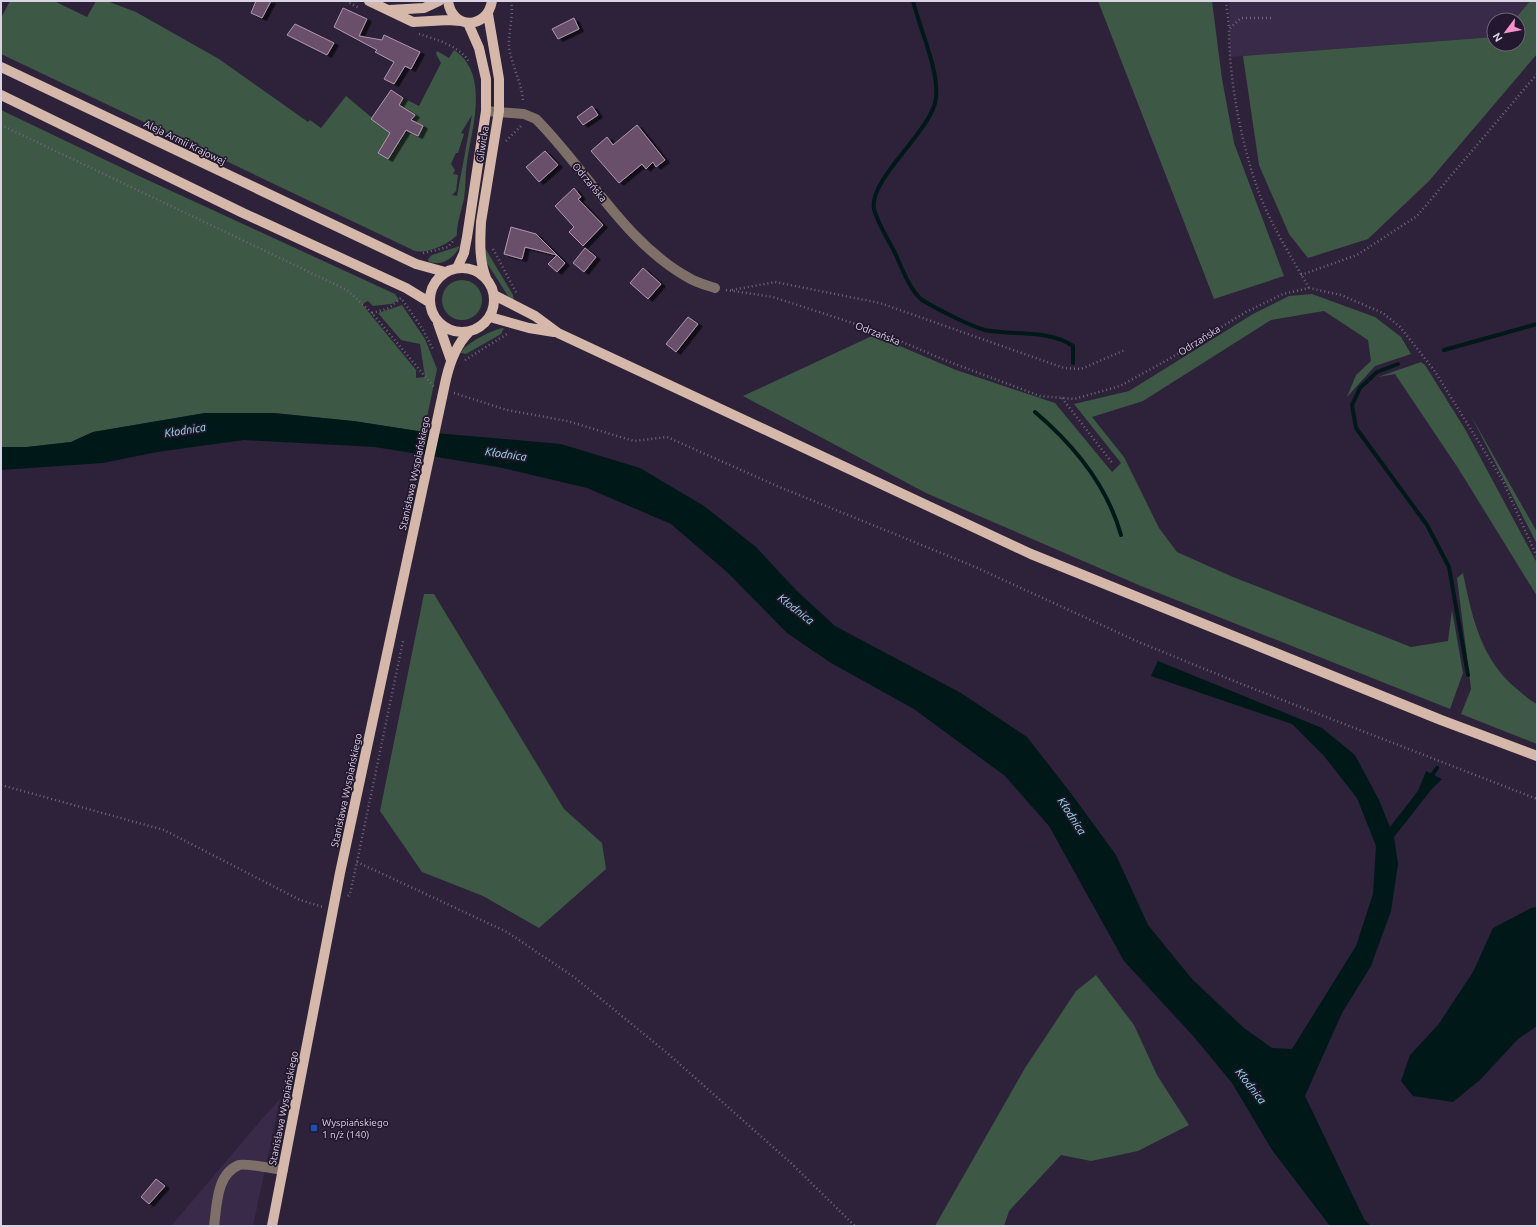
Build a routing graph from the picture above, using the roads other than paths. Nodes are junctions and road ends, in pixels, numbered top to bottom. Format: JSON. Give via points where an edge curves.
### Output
{"nodes":[{"id":1,"x":369,"y":1,"type":"edge"},
{"id":2,"x":439,"y":1,"type":"edge"},
{"id":3,"x":448,"y":1,"type":"edge"},
{"id":4,"x":492,"y":1,"type":"edge"},
{"id":5,"x":389,"y":10,"type":"junction"},
{"id":6,"x":488,"y":14,"type":"junction"},
{"id":7,"x":465,"y":22,"type":"junction"},
{"id":8,"x":1,"y":67,"type":"edge"},
{"id":9,"x":1,"y":96,"type":"edge"},
{"id":10,"x":486,"y":111,"type":"junction"},
{"id":11,"x":500,"y":112,"type":"junction"},
{"id":12,"x":457,"y":268,"type":"junction"},
{"id":13,"x":445,"y":272,"type":"junction"},
{"id":14,"x":486,"y":278,"type":"junction"},
{"id":15,"x":715,"y":288,"type":"road end"},
{"id":16,"x":494,"y":295,"type":"junction"},
{"id":17,"x":429,"y":302,"type":"junction"},
{"id":18,"x":490,"y":317,"type":"junction"},
{"id":19,"x":438,"y":323,"type":"junction"},
{"id":20,"x":469,"y":332,"type":"junction"},
{"id":21,"x":558,"y":333,"type":"junction"},
{"id":22,"x":451,"y":360,"type":"junction"},
{"id":23,"x":1537,"y":756,"type":"edge"},
{"id":24,"x":283,"y":1170,"type":"junction"},
{"id":25,"x":214,"y":1226,"type":"edge"},
{"id":26,"x":272,"y":1226,"type":"edge"}],
"edges":[{"from":1,"to":5,"type":"main road"},
{"from":2,"to":5,"type":"main road","via":[[424,8]]},
{"from":3,"to":7,"type":"main road","name":"Gliwicka","via":[[451,12]]},
{"from":4,"to":6,"type":"main road"},
{"from":5,"to":7,"type":"main road","via":[[413,22]]},
{"from":6,"to":7,"type":"main road","via":[[476,22]]},
{"from":6,"to":11,"type":"main road","name":"Gliwicka","via":[[499,79]]},
{"from":7,"to":10,"type":"main road","name":"Gliwicka","via":[[479,48],[486,79]]},
{"from":8,"to":13,"type":"main road","name":"Aleja Armii Krajowej","via":[[416,264]]},
{"from":9,"to":17,"type":"main road","via":[[243,213],[348,260]]},
{"from":10,"to":11,"type":"street","name":"Odrzańska"},
{"from":10,"to":12,"type":"main road","name":"Gliwicka","via":[[467,237],[464,253]]},
{"from":11,"to":14,"type":"main road","name":"Gliwicka","via":[[480,240],[482,269]]},
{"from":11,"to":15,"type":"street","name":"Odrzańska","via":[[524,114],[536,119],[639,240],[672,268]]},
{"from":12,"to":13,"type":"main road"},
{"from":12,"to":14,"type":"main road","via":[[468,268]]},
{"from":13,"to":17,"type":"main road","via":[[433,285]]},
{"from":14,"to":16,"type":"main road"},
{"from":16,"to":18,"type":"main road","via":[[494,308]]},
{"from":16,"to":21,"type":"main road","via":[[535,316]]},
{"from":17,"to":19,"type":"main road"},
{"from":18,"to":20,"type":"main road","via":[[484,325]]},
{"from":18,"to":21,"type":"main road"},
{"from":19,"to":20,"type":"main road","via":[[454,332]]},
{"from":19,"to":22,"type":"main road"},
{"from":20,"to":22,"type":"main road","name":"Stanisława Wyspiańskiego"},
{"from":21,"to":23,"type":"main road","via":[[1031,554],[1440,720]]},
{"from":22,"to":24,"type":"main road","name":"Stanisława Wyspiańskiego","via":[[333,910]]},
{"from":24,"to":25,"type":"street","via":[[240,1165],[230,1171],[221,1182]]},
{"from":24,"to":26,"type":"main road","name":"Stanisława Wyspiańskiego"}]}
